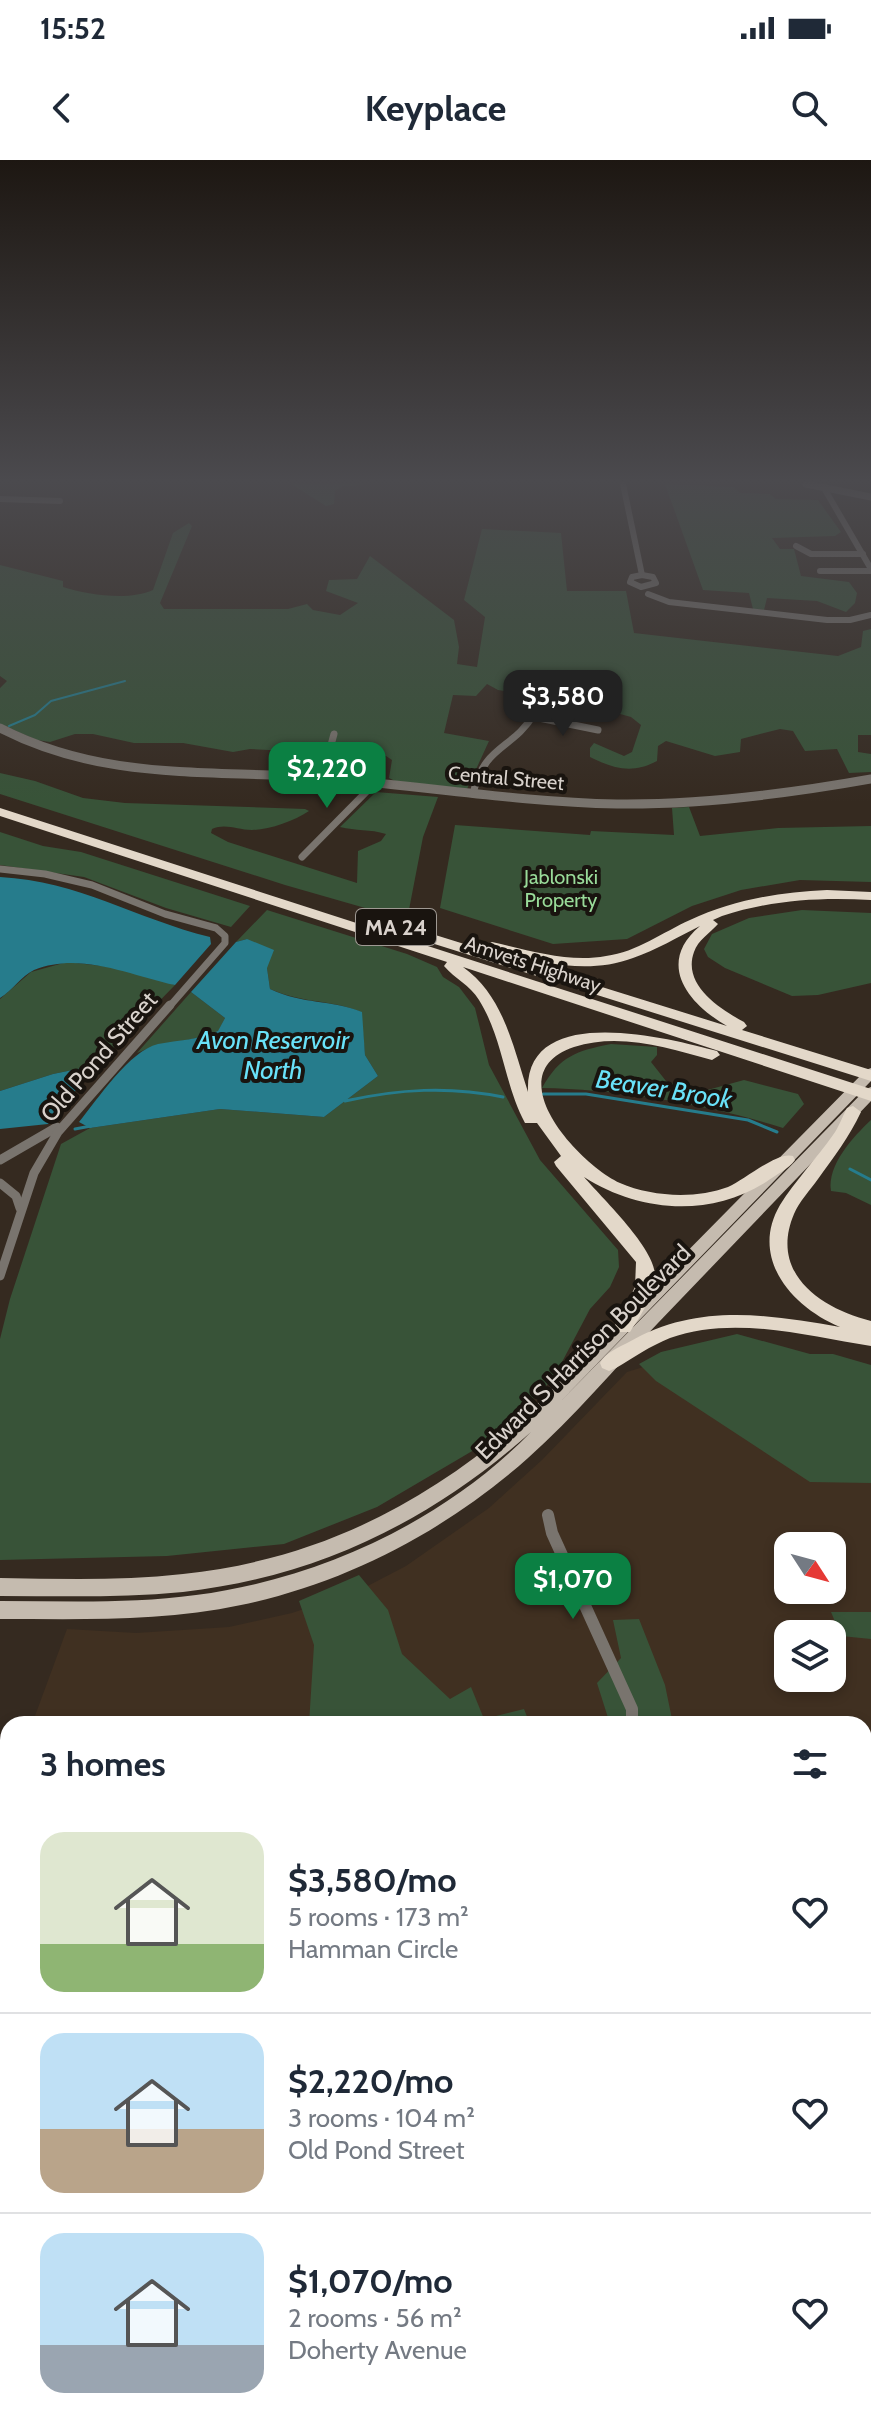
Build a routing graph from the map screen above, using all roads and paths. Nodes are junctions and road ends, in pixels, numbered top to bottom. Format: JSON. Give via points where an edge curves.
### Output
{"nodes":[{"id":1,"x":648,"y":594,"type":"dead end"},
{"id":2,"x":871,"y":615,"type":"edge"},
{"id":3,"x":538,"y":704,"type":"dead end"},
{"id":4,"x":534,"y":717,"type":"junction"},
{"id":5,"x":0,"y":728,"type":"edge"},
{"id":6,"x":598,"y":730,"type":"dead end"},
{"id":7,"x":334,"y":734,"type":"dead end"},
{"id":8,"x":322,"y":778,"type":"junction"},
{"id":9,"x":871,"y":779,"type":"edge"},
{"id":10,"x":374,"y":784,"type":"junction"},
{"id":11,"x":473,"y":794,"type":"junction"},
{"id":12,"x":0,"y":801,"type":"edge"},
{"id":13,"x":0,"y":812,"type":"edge"},
{"id":14,"x":302,"y":857,"type":"dead end"},
{"id":15,"x":0,"y":869,"type":"edge"},
{"id":16,"x":871,"y":896,"type":"edge"},
{"id":17,"x":871,"y":902,"type":"edge"},
{"id":18,"x":387,"y":924,"type":"junction"},
{"id":19,"x":429,"y":951,"type":"junction"},
{"id":20,"x":792,"y":1051,"type":"junction"},
{"id":21,"x":798,"y":1071,"type":"junction"},
{"id":22,"x":871,"y":1075,"type":"edge"},
{"id":23,"x":871,"y":1094,"type":"edge"},
{"id":24,"x":848,"y":1107,"type":"junction"},
{"id":25,"x":68,"y":1119,"type":"junction"},
{"id":26,"x":0,"y":1160,"type":"edge"},
{"id":27,"x":787,"y":1160,"type":"junction"},
{"id":28,"x":0,"y":1183,"type":"edge"},
{"id":29,"x":20,"y":1208,"type":"junction"},
{"id":30,"x":0,"y":1276,"type":"edge"},
{"id":31,"x":624,"y":1327,"type":"junction"},
{"id":32,"x":871,"y":1328,"type":"edge"},
{"id":33,"x":871,"y":1339,"type":"edge"},
{"id":34,"x":609,"y":1363,"type":"junction"},
{"id":35,"x":548,"y":1515,"type":"dead end"},
{"id":36,"x":0,"y":1587,"type":"edge"},
{"id":37,"x":0,"y":1610,"type":"edge"},
{"id":38,"x":632,"y":1716,"type":"edge"}],
"edges":[{"from":1,"to":2,"type":"street","via":[[669,602],[827,620]]},
{"from":3,"to":4,"type":"street"},
{"from":4,"to":6,"type":"street"},
{"from":4,"to":11,"type":"street","via":[[483,761]]},
{"from":5,"to":8,"type":"street","name":"Central Street","via":[[47,750],[100,763]]},
{"from":7,"to":8,"type":"street"},
{"from":8,"to":10,"type":"street","name":"Central Street"},
{"from":9,"to":11,"type":"street","name":"Central Street","via":[[674,804]]},
{"from":10,"to":11,"type":"street","name":"Central Street"},
{"from":10,"to":14,"type":"street"},
{"from":12,"to":18,"type":"highway","name":"Amvets Highway","number":"MA 24"},
{"from":13,"to":19,"type":"highway","name":"Amvets Highway","number":"MA 24"},
{"from":15,"to":25,"type":"street","name":"Old Pond Street","via":[[110,891],[216,928],[225,936],[225,943]]},
{"from":16,"to":18,"type":"highway","via":[[809,894],[751,903],[696,922],[629,956],[605,961],[553,960]]},
{"from":17,"to":20,"type":"highway","via":[[816,900],[747,910],[710,924],[687,948],[686,975],[700,999],[722,1017]]},
{"from":18,"to":20,"type":"highway","name":"Amvets Highway","number":"MA 24"},
{"from":19,"to":21,"type":"highway","name":"Amvets Highway","number":"MA 24"},
{"from":19,"to":31,"type":"highway","via":[[469,977],[488,998],[531,1121],[644,1260],[644,1292]]},
{"from":20,"to":22,"type":"highway","name":"Amvets Highway","number":"MA 24"},
{"from":21,"to":23,"type":"highway","name":"Amvets Highway","number":"MA 24"},
{"from":21,"to":27,"type":"highway","via":[[640,1038],[603,1036],[557,1050],[542,1062],[533,1082],[542,1118],[574,1160],[602,1181],[638,1196],[716,1196]]},
{"from":22,"to":24,"type":"main road","name":"Edward S Harrison Boulevard"},
{"from":23,"to":24,"type":"main road","name":"Edward S Harrison Boulevard"},
{"from":24,"to":27,"type":"main road","name":"Edward S Harrison Boulevard"},
{"from":24,"to":32,"type":"highway","via":[[842,1135],[780,1222],[778,1246],[785,1273],[802,1296],[835,1318]]},
{"from":24,"to":34,"type":"main road","name":"Edward S Harrison Boulevard"},
{"from":25,"to":26,"type":"street"},
{"from":25,"to":29,"type":"street","name":"Old Pond Street","via":[[40,1162]]},
{"from":27,"to":31,"type":"main road","name":"Edward S Harrison Boulevard"},
{"from":28,"to":29,"type":"street","via":[[16,1196]]},
{"from":29,"to":30,"type":"street","name":"Old Pond Street"},
{"from":31,"to":36,"type":"main road","name":"Edward S Harrison Boulevard","via":[[484,1464],[434,1498],[359,1537],[274,1566],[185,1583]]},
{"from":33,"to":34,"type":"highway","via":[[716,1321],[664,1333]]},
{"from":34,"to":37,"type":"main road","name":"Edward S Harrison Boulevard","via":[[524,1451],[479,1489],[409,1534],[343,1564],[197,1604]]},
{"from":35,"to":38,"type":"street"}]}
